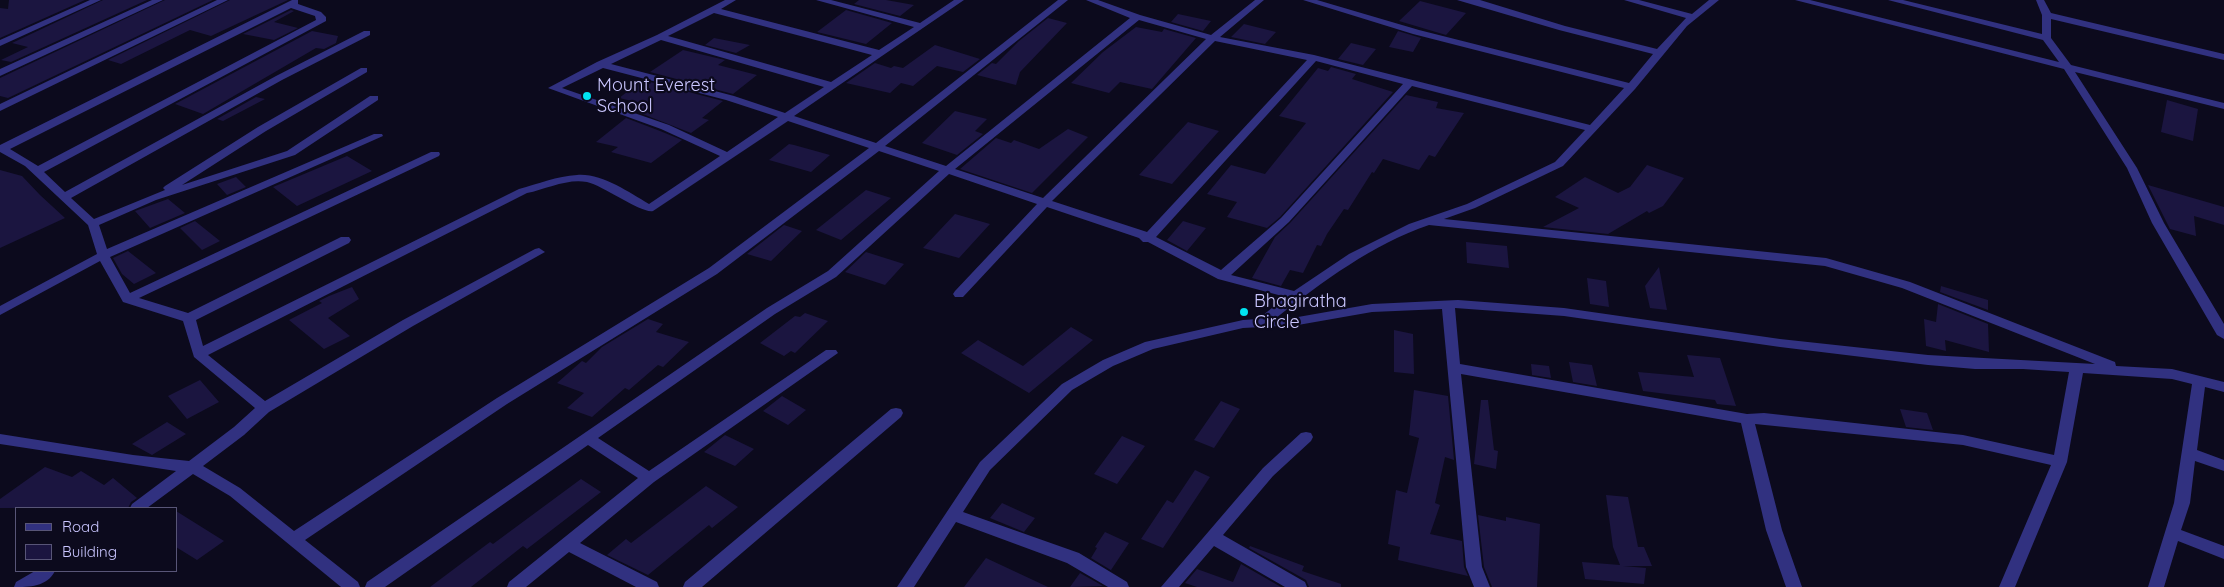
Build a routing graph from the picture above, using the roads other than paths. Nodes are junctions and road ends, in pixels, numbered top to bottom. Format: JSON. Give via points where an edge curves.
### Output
{"nodes":[{"id":1,"x":98,"y":0,"type":"edge"},
{"id":2,"x":159,"y":0,"type":"edge"},
{"id":3,"x":224,"y":0,"type":"edge"},
{"id":4,"x":732,"y":0,"type":"edge"},
{"id":5,"x":820,"y":0,"type":"edge"},
{"id":6,"x":960,"y":0,"type":"edge"},
{"id":7,"x":1064,"y":0,"type":"edge"},
{"id":8,"x":1090,"y":0,"type":"edge"},
{"id":9,"x":1260,"y":0,"type":"edge"},
{"id":10,"x":1307,"y":0,"type":"edge"},
{"id":11,"x":1461,"y":0,"type":"edge"},
{"id":12,"x":1628,"y":0,"type":"edge"},
{"id":13,"x":1715,"y":0,"type":"edge"},
{"id":14,"x":1799,"y":0,"type":"edge"},
{"id":15,"x":1892,"y":0,"type":"edge"},
{"id":16,"x":2040,"y":0,"type":"edge"},
{"id":17,"x":293,"y":2,"type":"edge"},
{"id":18,"x":1927,"y":4,"type":"edge"},
{"id":19,"x":714,"y":10,"type":"junction"},
{"id":20,"x":1694,"y":16,"type":"junction"},
{"id":21,"x":2047,"y":16,"type":"junction"},
{"id":22,"x":1137,"y":17,"type":"junction"},
{"id":23,"x":921,"y":26,"type":"junction"},
{"id":24,"x":367,"y":32,"type":"dead end"},
{"id":25,"x":660,"y":37,"type":"junction"},
{"id":26,"x":1213,"y":38,"type":"junction"},
{"id":27,"x":2046,"y":38,"type":"junction"},
{"id":28,"x":0,"y":43,"type":"edge"},
{"id":29,"x":1660,"y":53,"type":"junction"},
{"id":30,"x":880,"y":54,"type":"junction"},
{"id":31,"x":2224,"y":57,"type":"edge"},
{"id":32,"x":1314,"y":58,"type":"junction"},
{"id":33,"x":600,"y":64,"type":"junction"},
{"id":34,"x":2066,"y":65,"type":"junction"},
{"id":35,"x":364,"y":70,"type":"dead end"},
{"id":36,"x":0,"y":73,"type":"edge"},
{"id":37,"x":1409,"y":82,"type":"junction"},
{"id":38,"x":833,"y":86,"type":"junction"},
{"id":39,"x":1631,"y":87,"type":"junction"},
{"id":40,"x":374,"y":98,"type":"dead end"},
{"id":41,"x":2224,"y":106,"type":"edge"},
{"id":42,"x":0,"y":108,"type":"edge"},
{"id":43,"x":787,"y":118,"type":"junction"},
{"id":44,"x":1592,"y":130,"type":"junction"},
{"id":45,"x":378,"y":136,"type":"dead end"},
{"id":46,"x":1,"y":148,"type":"edge"},
{"id":47,"x":876,"y":148,"type":"junction"},
{"id":48,"x":435,"y":154,"type":"dead end"},
{"id":49,"x":728,"y":156,"type":"junction"},
{"id":50,"x":946,"y":171,"type":"junction"},
{"id":51,"x":37,"y":172,"type":"junction"},
{"id":52,"x":64,"y":197,"type":"junction"},
{"id":53,"x":152,"y":198,"type":"junction"},
{"id":54,"x":1044,"y":204,"type":"junction"},
{"id":55,"x":1428,"y":221,"type":"junction"},
{"id":56,"x":93,"y":224,"type":"junction"},
{"id":57,"x":1147,"y":239,"type":"junction"},
{"id":58,"x":345,"y":240,"type":"dead end"},
{"id":59,"x":539,"y":252,"type":"dead end"},
{"id":60,"x":104,"y":254,"type":"junction"},
{"id":61,"x":1222,"y":276,"type":"junction"},
{"id":62,"x":959,"y":294,"type":"dead end"},
{"id":63,"x":1296,"y":296,"type":"junction"},
{"id":64,"x":127,"y":299,"type":"junction"},
{"id":65,"x":1448,"y":304,"type":"junction"},
{"id":66,"x":0,"y":311,"type":"edge"},
{"id":67,"x":189,"y":318,"type":"junction"},
{"id":68,"x":1261,"y":323,"type":"junction"},
{"id":69,"x":2224,"y":335,"type":"edge"},
{"id":70,"x":831,"y":353,"type":"dead end"},
{"id":71,"x":199,"y":354,"type":"junction"},
{"id":72,"x":2077,"y":367,"type":"junction"},
{"id":73,"x":1454,"y":368,"type":"junction"},
{"id":74,"x":2122,"y":370,"type":"junction"},
{"id":75,"x":2199,"y":380,"type":"junction"},
{"id":76,"x":2224,"y":386,"type":"edge"},
{"id":77,"x":264,"y":408,"type":"junction"},
{"id":78,"x":896,"y":413,"type":"dead end"},
{"id":79,"x":1747,"y":419,"type":"junction"},
{"id":80,"x":1306,"y":437,"type":"dead end"},
{"id":81,"x":589,"y":438,"type":"junction"},
{"id":82,"x":0,"y":439,"type":"edge"},
{"id":83,"x":2189,"y":453,"type":"junction"},
{"id":84,"x":2060,"y":462,"type":"junction"},
{"id":85,"x":2224,"y":466,"type":"edge"},
{"id":86,"x":193,"y":467,"type":"junction"},
{"id":87,"x":649,"y":478,"type":"junction"},
{"id":88,"x":138,"y":507,"type":"edge"},
{"id":89,"x":952,"y":514,"type":"junction"},
{"id":90,"x":2173,"y":533,"type":"junction"},
{"id":91,"x":1214,"y":538,"type":"junction"},
{"id":92,"x":292,"y":540,"type":"junction"},
{"id":93,"x":568,"y":544,"type":"junction"},
{"id":94,"x":2224,"y":553,"type":"edge"},
{"id":95,"x":45,"y":572,"type":"edge"},
{"id":96,"x":22,"y":587,"type":"edge"},
{"id":97,"x":352,"y":587,"type":"edge"},
{"id":98,"x":373,"y":587,"type":"edge"},
{"id":99,"x":515,"y":587,"type":"edge"},
{"id":100,"x":651,"y":587,"type":"edge"},
{"id":101,"x":691,"y":587,"type":"edge"},
{"id":102,"x":905,"y":587,"type":"edge"},
{"id":103,"x":1121,"y":587,"type":"edge"},
{"id":104,"x":1169,"y":587,"type":"edge"},
{"id":105,"x":1299,"y":587,"type":"edge"},
{"id":106,"x":1482,"y":587,"type":"edge"},
{"id":107,"x":1794,"y":587,"type":"edge"},
{"id":108,"x":2007,"y":587,"type":"edge"},
{"id":109,"x":2156,"y":587,"type":"edge"}],
"edges":[{"from":1,"to":28,"type":"street"},
{"from":2,"to":36,"type":"street"},
{"from":3,"to":42,"type":"street"},
{"from":4,"to":19,"type":"street"},
{"from":5,"to":23,"type":"street"},
{"from":6,"to":23,"type":"street"},
{"from":7,"to":47,"type":"street"},
{"from":8,"to":22,"type":"street"},
{"from":9,"to":26,"type":"street"},
{"from":10,"to":39,"type":"street","via":[[1416,32]]},
{"from":11,"to":29,"type":"street"},
{"from":12,"to":20,"type":"street"},
{"from":13,"to":20,"type":"street"},
{"from":14,"to":34,"type":"street"},
{"from":15,"to":18,"type":"street"},
{"from":16,"to":21,"type":"street"},
{"from":17,"to":46,"type":"street"},
{"from":17,"to":51,"type":"street","via":[[318,14],[321,21]]},
{"from":18,"to":27,"type":"street"},
{"from":19,"to":25,"type":"street"},
{"from":19,"to":30,"type":"street"},
{"from":20,"to":29,"type":"street"},
{"from":21,"to":27,"type":"street"},
{"from":21,"to":31,"type":"street"},
{"from":22,"to":26,"type":"street"},
{"from":22,"to":50,"type":"street"},
{"from":23,"to":30,"type":"street"},
{"from":24,"to":52,"type":"street"},
{"from":25,"to":33,"type":"street"},
{"from":25,"to":38,"type":"street"},
{"from":26,"to":32,"type":"street"},
{"from":26,"to":54,"type":"street"},
{"from":27,"to":34,"type":"street"},
{"from":29,"to":39,"type":"street"},
{"from":30,"to":38,"type":"street"},
{"from":32,"to":37,"type":"street"},
{"from":32,"to":57,"type":"street"},
{"from":33,"to":43,"type":"street","via":[[730,98]]},
{"from":33,"to":49,"type":"street","via":[[553,88],[665,127]]},
{"from":34,"to":41,"type":"street"},
{"from":34,"to":69,"type":"street","via":[[2132,168],[2158,223]]},
{"from":35,"to":53,"type":"street"},
{"from":37,"to":44,"type":"street"},
{"from":37,"to":61,"type":"street","via":[[1285,220]]},
{"from":38,"to":43,"type":"street"},
{"from":39,"to":44,"type":"street"},
{"from":40,"to":53,"type":"street","via":[[291,153]]},
{"from":43,"to":47,"type":"street"},
{"from":43,"to":49,"type":"street"},
{"from":44,"to":55,"type":"street","via":[[1559,164],[1471,206]]},
{"from":45,"to":60,"type":"street"},
{"from":46,"to":51,"type":"street"},
{"from":47,"to":50,"type":"street"},
{"from":47,"to":92,"type":"street","via":[[713,271],[502,401]]},
{"from":48,"to":64,"type":"street"},
{"from":49,"to":71,"type":"street","via":[[649,209],[622,193],[579,178],[523,191]]},
{"from":50,"to":54,"type":"street"},
{"from":50,"to":81,"type":"street","via":[[832,274],[771,310]]},
{"from":51,"to":52,"type":"street"},
{"from":52,"to":56,"type":"street"},
{"from":53,"to":56,"type":"street"},
{"from":54,"to":57,"type":"street","via":[[1143,235]]},
{"from":54,"to":62,"type":"street"},
{"from":55,"to":63,"type":"street","via":[[1353,257]]},
{"from":55,"to":74,"type":"street","via":[[1826,262],[1906,285]]},
{"from":56,"to":60,"type":"street"},
{"from":57,"to":61,"type":"street"},
{"from":58,"to":67,"type":"street"},
{"from":59,"to":77,"type":"street","via":[[408,323]]},
{"from":60,"to":64,"type":"street"},
{"from":60,"to":66,"type":"street"},
{"from":61,"to":63,"type":"street"},
{"from":63,"to":68,"type":"street"},
{"from":64,"to":67,"type":"street"},
{"from":65,"to":68,"type":"street","via":[[1372,308],[1298,321]]},
{"from":65,"to":72,"type":"street","via":[[1564,312],[1771,342],[1928,360]]},
{"from":65,"to":73,"type":"street"},
{"from":67,"to":71,"type":"street"},
{"from":68,"to":89,"type":"street","via":[[1243,324],[1150,345],[1108,363],[1067,387],[985,466]]},
{"from":70,"to":87,"type":"street"},
{"from":71,"to":77,"type":"street"},
{"from":72,"to":74,"type":"street"},
{"from":72,"to":84,"type":"street"},
{"from":73,"to":79,"type":"street"},
{"from":73,"to":106,"type":"street","via":[[1474,567]]},
{"from":74,"to":75,"type":"street"},
{"from":75,"to":76,"type":"street"},
{"from":75,"to":83,"type":"street"},
{"from":77,"to":86,"type":"street"},
{"from":78,"to":101,"type":"street"},
{"from":79,"to":84,"type":"street","via":[[1764,418],[1963,440]]},
{"from":79,"to":107,"type":"street","via":[[1774,530]]},
{"from":80,"to":91,"type":"street","via":[[1268,472]]},
{"from":81,"to":87,"type":"street"},
{"from":81,"to":98,"type":"street"},
{"from":82,"to":86,"type":"street"},
{"from":83,"to":85,"type":"street"},
{"from":83,"to":90,"type":"street","via":[[2182,503]]},
{"from":84,"to":108,"type":"street"},
{"from":86,"to":88,"type":"street"},
{"from":86,"to":92,"type":"street","via":[[236,492]]},
{"from":87,"to":93,"type":"street"},
{"from":89,"to":102,"type":"street"},
{"from":89,"to":103,"type":"street","via":[[1073,558]]},
{"from":90,"to":94,"type":"street"},
{"from":90,"to":109,"type":"street"},
{"from":91,"to":104,"type":"street"},
{"from":91,"to":105,"type":"street"},
{"from":92,"to":97,"type":"street"},
{"from":93,"to":99,"type":"street"},
{"from":93,"to":100,"type":"street"},
{"from":95,"to":96,"type":"street"}]}
